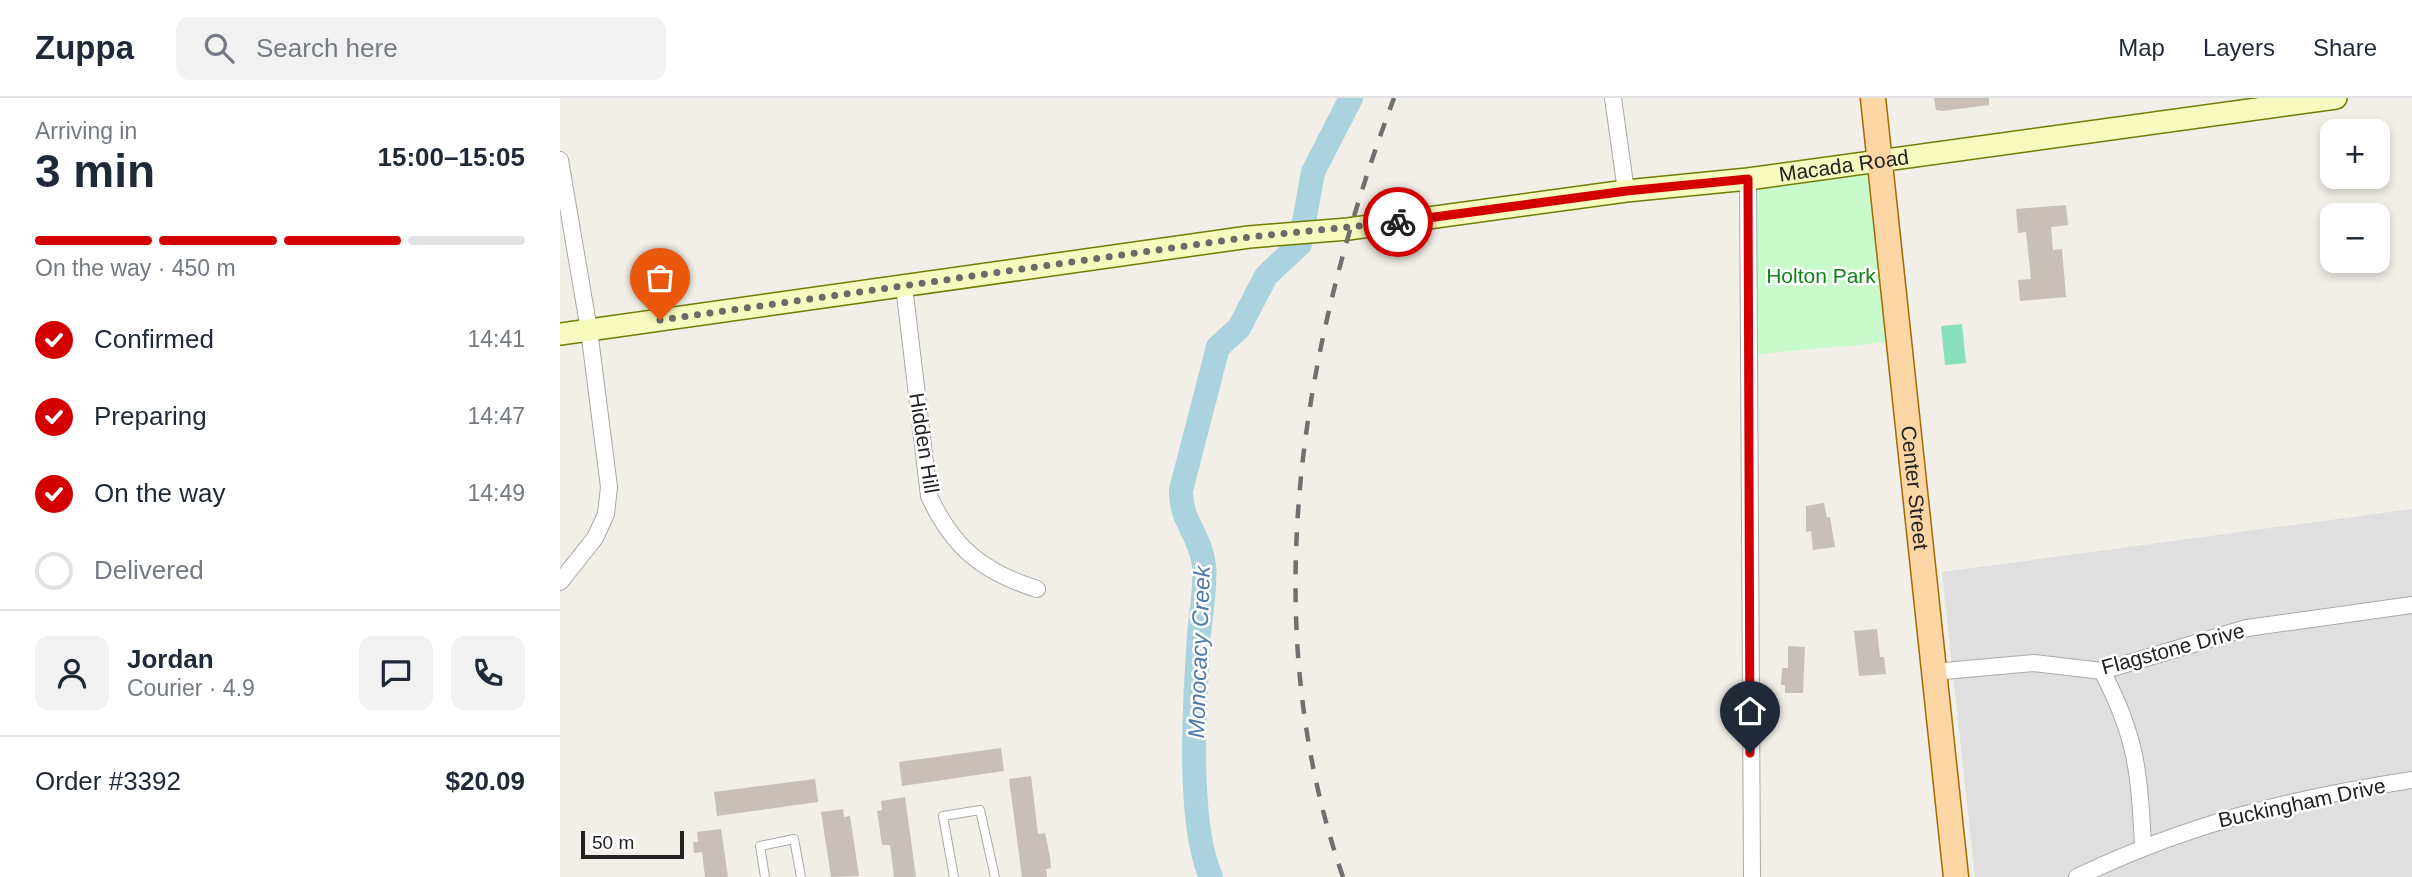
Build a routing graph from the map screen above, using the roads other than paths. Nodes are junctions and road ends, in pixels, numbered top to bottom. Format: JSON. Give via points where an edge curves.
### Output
{"nodes":[{"id":1,"x":1613,"y":98,"type":"edge"},
{"id":2,"x":1873,"y":98,"type":"edge"},
{"id":3,"x":2336,"y":98,"type":"edge"},
{"id":4,"x":1880,"y":159,"type":"junction"},
{"id":5,"x":560,"y":160,"type":"edge"},
{"id":6,"x":1748,"y":179,"type":"junction"},
{"id":7,"x":1626,"y":191,"type":"junction"},
{"id":8,"x":904,"y":286,"type":"junction"},
{"id":9,"x":589,"y":330,"type":"junction"},
{"id":10,"x":560,"y":334,"type":"edge"},
{"id":11,"x":560,"y":582,"type":"edge"},
{"id":12,"x":1037,"y":589,"type":"dead end"},
{"id":13,"x":2412,"y":605,"type":"edge"},
{"id":14,"x":1933,"y":671,"type":"junction"},
{"id":15,"x":2102,"y":671,"type":"junction"},
{"id":16,"x":2412,"y":780,"type":"edge"},
{"id":17,"x":2143,"y":845,"type":"junction"},
{"id":18,"x":765,"y":877,"type":"edge"},
{"id":19,"x":801,"y":877,"type":"edge"},
{"id":20,"x":954,"y":877,"type":"edge"},
{"id":21,"x":995,"y":877,"type":"edge"},
{"id":22,"x":1752,"y":877,"type":"edge"},
{"id":23,"x":1956,"y":877,"type":"edge"},
{"id":24,"x":2077,"y":877,"type":"edge"}],
"edges":[{"from":1,"to":7,"type":"street"},
{"from":2,"to":4,"type":"main road","name":"Center Street"},
{"from":3,"to":4,"type":"street","name":"Macada Road"},
{"from":4,"to":6,"type":"street","name":"Macada Road"},
{"from":4,"to":14,"type":"main road","name":"Center Street"},
{"from":5,"to":9,"type":"street"},
{"from":6,"to":7,"type":"street","name":"Macada Road"},
{"from":6,"to":22,"type":"street"},
{"from":7,"to":8,"type":"street","name":"Macada Road"},
{"from":8,"to":9,"type":"street","name":"Macada Road"},
{"from":8,"to":12,"type":"street","name":"Hidden Hill","via":[[929,496],[940,519],[965,550],[992,573]]},
{"from":9,"to":10,"type":"street","name":"Macada Road"},
{"from":9,"to":11,"type":"street","via":[[608,506],[595,538]]},
{"from":13,"to":15,"type":"street","name":"Flagstone Drive","via":[[2246,628]]},
{"from":14,"to":15,"type":"street","name":"Flagstone Drive","via":[[2034,663]]},
{"from":14,"to":23,"type":"main road","name":"Center Street"},
{"from":15,"to":17,"type":"street","via":[[2126,719],[2137,761]]},
{"from":16,"to":17,"type":"street","name":"Buckingham Drive","via":[[2269,806]]},
{"from":17,"to":24,"type":"street","name":"Buckingham Drive"},
{"from":18,"to":19,"type":"lane","via":[[760,846],[794,839]]},
{"from":20,"to":21,"type":"lane","via":[[943,816],[980,810]]}]}
